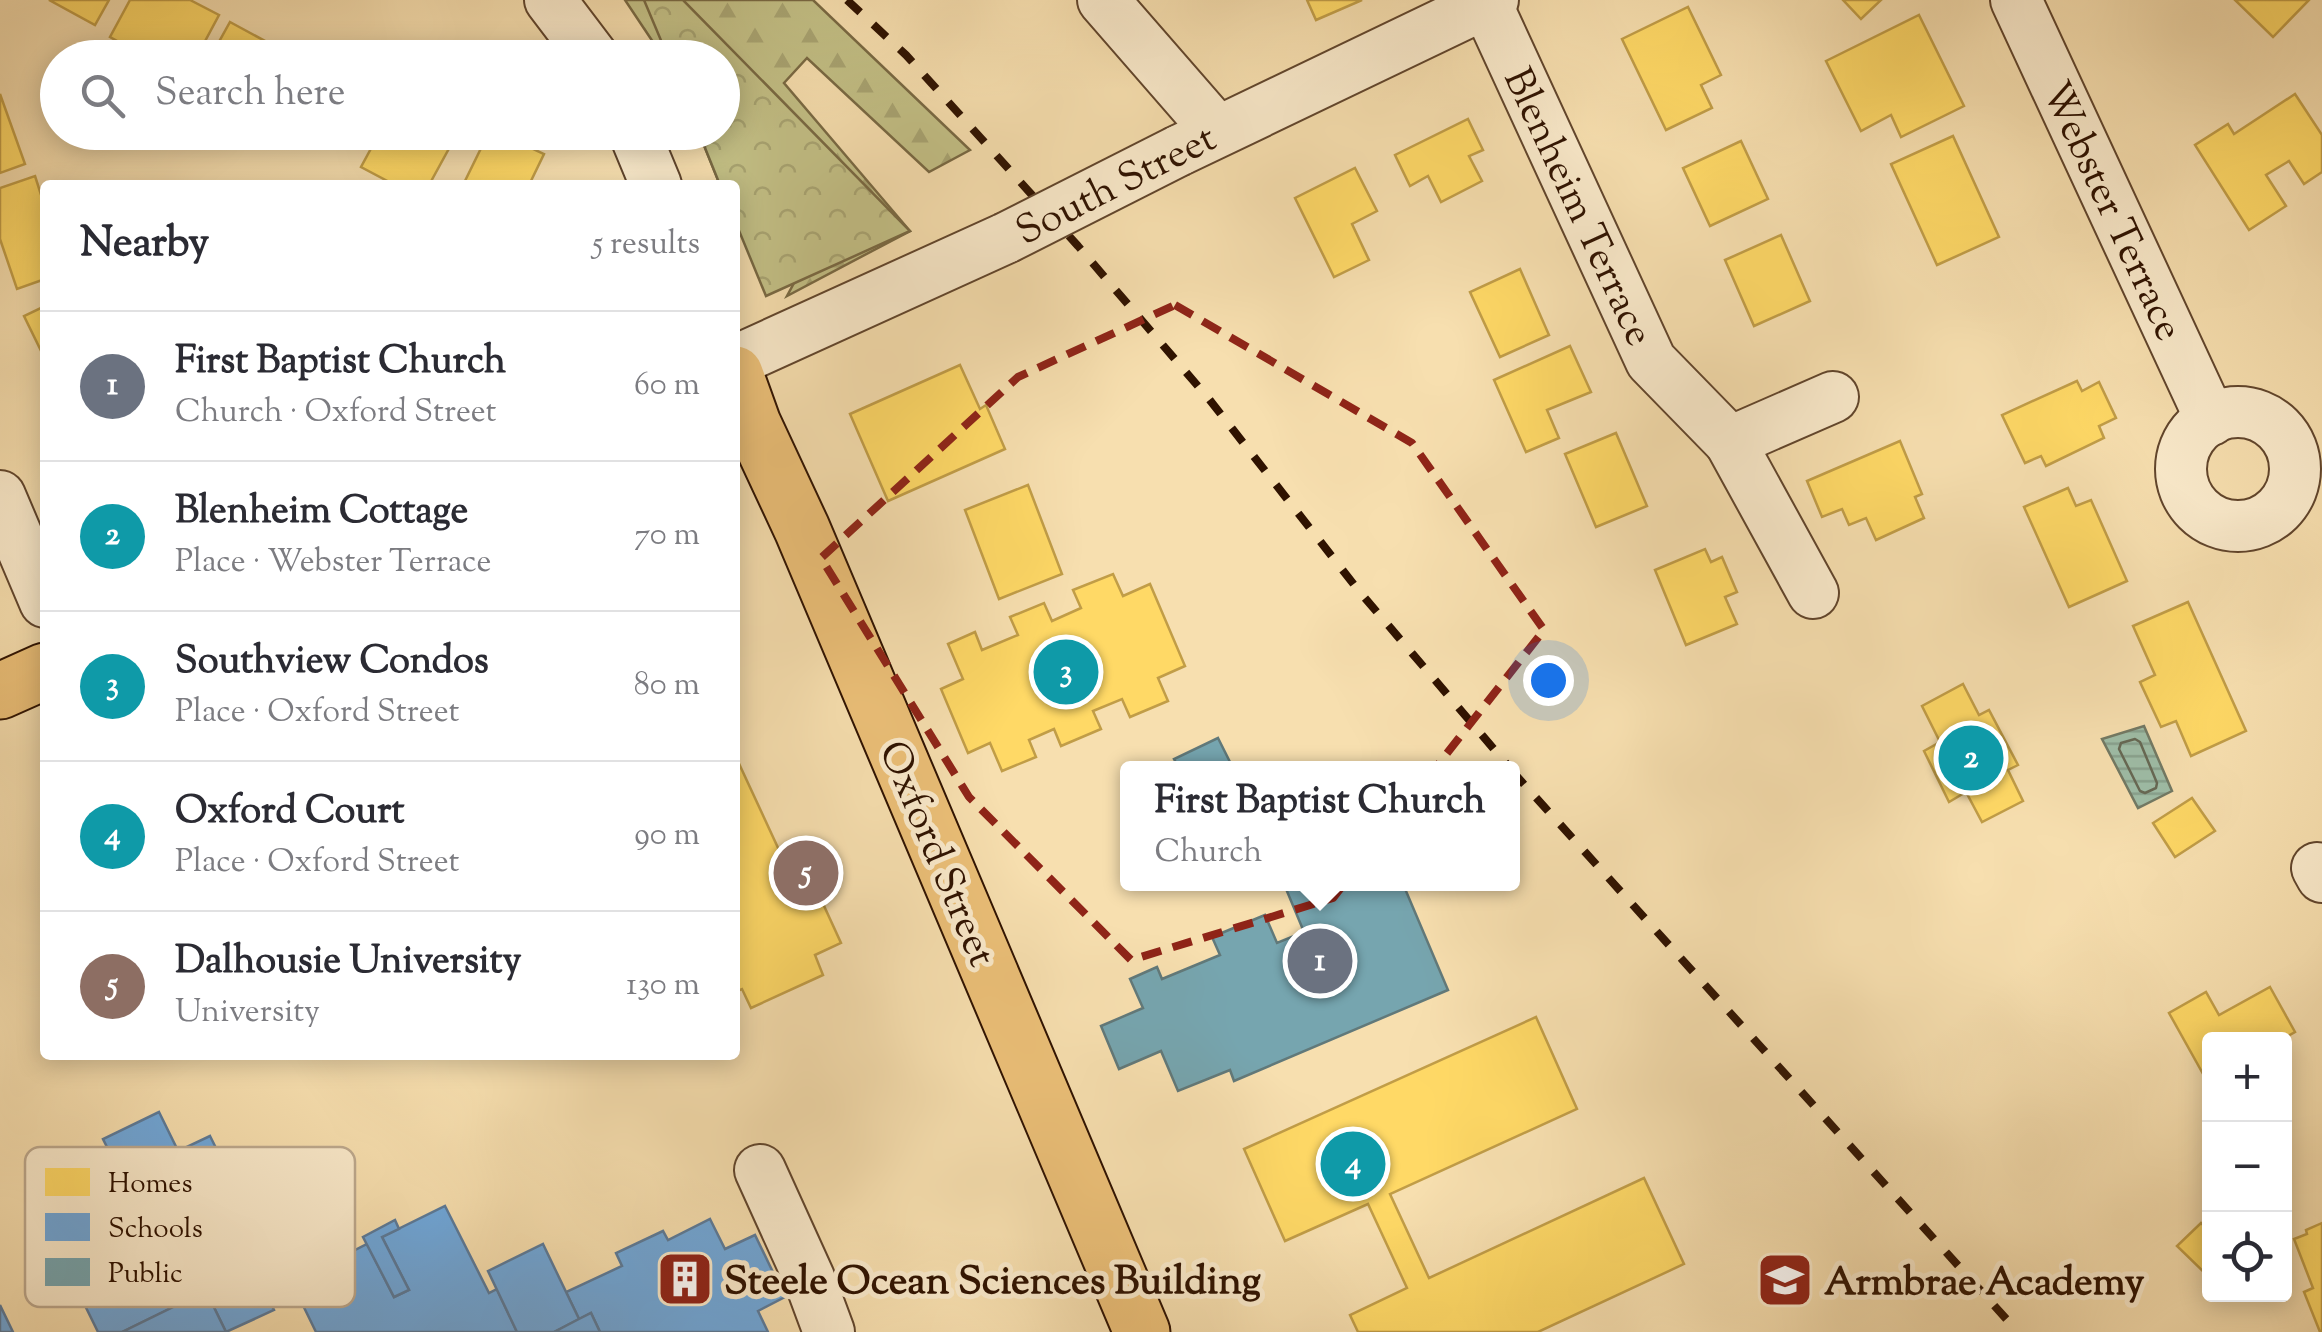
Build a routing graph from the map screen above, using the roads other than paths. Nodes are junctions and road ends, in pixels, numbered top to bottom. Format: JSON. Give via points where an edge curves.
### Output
{"nodes":[{"id":1,"x":550,"y":0,"type":"edge"},
{"id":2,"x":1102,"y":0,"type":"edge"},
{"id":3,"x":2016,"y":0,"type":"edge"},
{"id":4,"x":1490,"y":2,"type":"edge"},
{"id":5,"x":580,"y":40,"type":"edge"},
{"id":6,"x":1198,"y":141,"type":"junction"},
{"id":7,"x":641,"y":150,"type":"edge"},
{"id":8,"x":654,"y":180,"type":"edge"},
{"id":9,"x":740,"y":358,"type":"edge"},
{"id":10,"x":740,"y":387,"type":"edge"},
{"id":11,"x":1833,"y":397,"type":"dead end"},
{"id":12,"x":2211,"y":420,"type":"dead end"},
{"id":13,"x":1730,"y":442,"type":"junction"},
{"id":14,"x":740,"y":476,"type":"edge"},
{"id":15,"x":0,"y":496,"type":"edge"},
{"id":16,"x":802,"y":530,"type":"junction"},
{"id":17,"x":40,"y":590,"type":"edge"},
{"id":18,"x":1813,"y":594,"type":"dead end"},
{"id":19,"x":40,"y":673,"type":"edge"},
{"id":20,"x":0,"y":691,"type":"edge"},
{"id":21,"x":760,"y":1170,"type":"dead end"},
{"id":22,"x":830,"y":1332,"type":"edge"},
{"id":23,"x":1142,"y":1332,"type":"edge"}],
"edges":[{"from":1,"to":5,"type":"street"},
{"from":2,"to":6,"type":"street"},
{"from":3,"to":12,"type":"street","name":"Webster Terrace"},
{"from":4,"to":6,"type":"street","name":"South Street"},
{"from":4,"to":13,"type":"street","name":"Blenheim Terrace","via":[[1651,361]]},
{"from":6,"to":9,"type":"street","name":"South Street","bridge":true,"via":[[1006,238]]},
{"from":7,"to":8,"type":"street"},
{"from":10,"to":16,"type":"main road","name":"Oxford Street"},
{"from":11,"to":13,"type":"street"},
{"from":13,"to":18,"type":"street","name":"Blenheim Terrace"},
{"from":14,"to":16,"type":"main road"},
{"from":15,"to":17,"type":"street"},
{"from":16,"to":23,"type":"main road","name":"Oxford Street"},
{"from":19,"to":20,"type":"main road"},
{"from":21,"to":22,"type":"street"}]}
